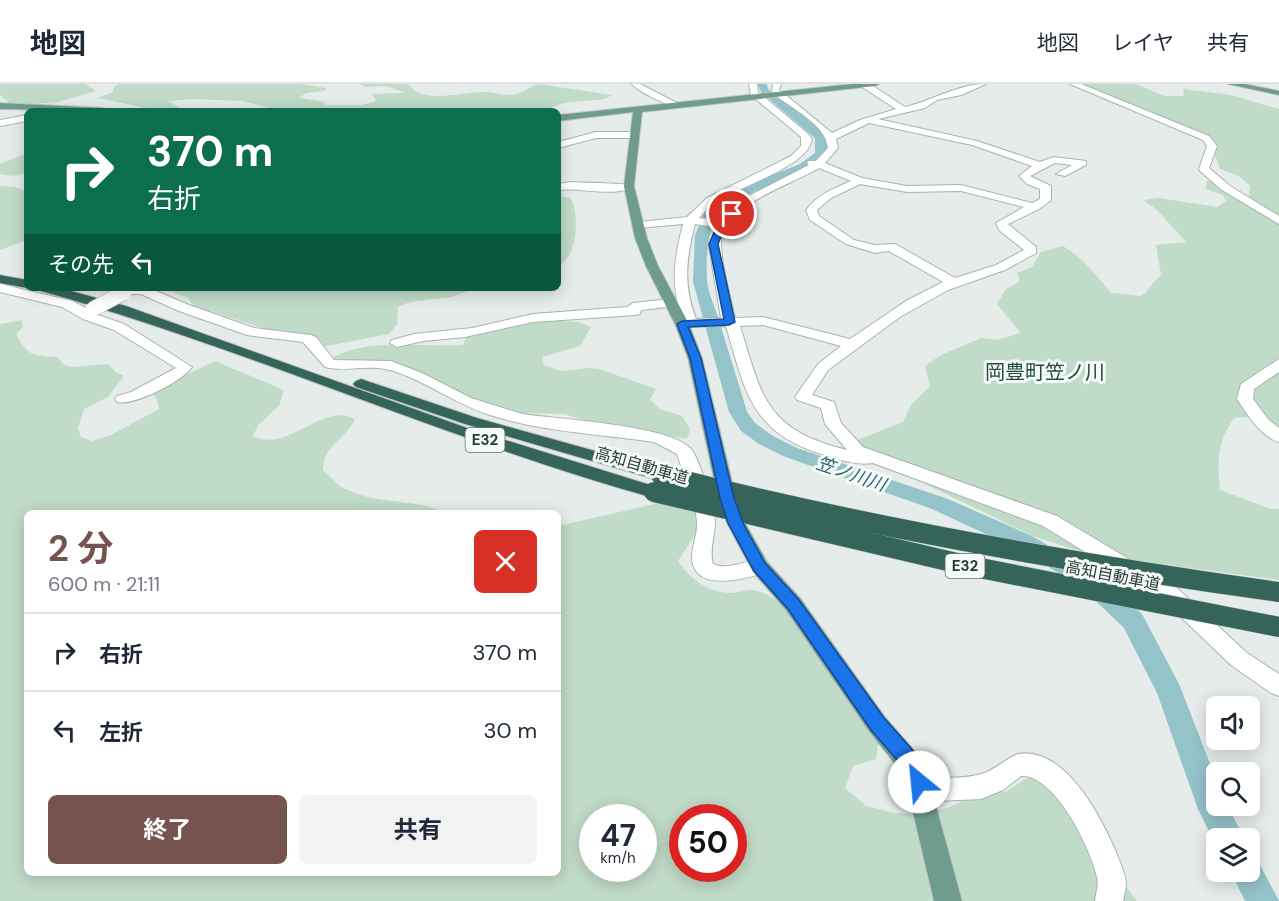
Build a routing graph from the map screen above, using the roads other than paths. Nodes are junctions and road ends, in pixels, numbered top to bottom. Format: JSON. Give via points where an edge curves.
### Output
{"nodes":[{"id":1,"x":636,"y":84,"type":"edge"},
{"id":2,"x":753,"y":84,"type":"edge"},
{"id":3,"x":875,"y":84,"type":"edge"},
{"id":4,"x":982,"y":84,"type":"edge"},
{"id":5,"x":1074,"y":84,"type":"edge"},
{"id":6,"x":1232,"y":84,"type":"edge"},
{"id":7,"x":864,"y":85,"type":"edge"},
{"id":8,"x":778,"y":91,"type":"edge"},
{"id":9,"x":1279,"y":93,"type":"edge"},
{"id":10,"x":758,"y":96,"type":"junction"},
{"id":11,"x":677,"y":105,"type":"junction"},
{"id":12,"x":0,"y":106,"type":"edge"},
{"id":13,"x":38,"y":108,"type":"edge"},
{"id":14,"x":638,"y":109,"type":"junction"},
{"id":15,"x":905,"y":110,"type":"junction"},
{"id":16,"x":561,"y":118,"type":"edge"},
{"id":17,"x":24,"y":119,"type":"edge"},
{"id":18,"x":869,"y":120,"type":"junction"},
{"id":19,"x":0,"y":123,"type":"edge"},
{"id":20,"x":634,"y":135,"type":"junction"},
{"id":21,"x":831,"y":138,"type":"junction"},
{"id":22,"x":561,"y":144,"type":"edge"},
{"id":23,"x":795,"y":158,"type":"junction"},
{"id":24,"x":817,"y":164,"type":"junction"},
{"id":25,"x":1040,"y":165,"type":"junction"},
{"id":26,"x":1061,"y":174,"type":"dead end"},
{"id":27,"x":859,"y":181,"type":"junction"},
{"id":28,"x":561,"y":186,"type":"edge"},
{"id":29,"x":629,"y":186,"type":"junction"},
{"id":30,"x":1035,"y":207,"type":"junction"},
{"id":31,"x":691,"y":220,"type":"junction"},
{"id":32,"x":1279,"y":221,"type":"edge"},
{"id":33,"x":721,"y":224,"type":"junction"},
{"id":34,"x":639,"y":225,"type":"junction"},
{"id":35,"x":0,"y":270,"type":"edge"},
{"id":36,"x":24,"y":274,"type":"edge"},
{"id":37,"x":0,"y":279,"type":"edge"},
{"id":38,"x":24,"y":283,"type":"edge"},
{"id":39,"x":954,"y":283,"type":"junction"},
{"id":40,"x":0,"y":288,"type":"edge"},
{"id":41,"x":57,"y":291,"type":"edge"},
{"id":42,"x":98,"y":291,"type":"edge"},
{"id":43,"x":128,"y":291,"type":"edge"},
{"id":44,"x":145,"y":291,"type":"edge"},
{"id":45,"x":670,"y":303,"type":"junction"},
{"id":46,"x":89,"y":311,"type":"junction"},
{"id":47,"x":729,"y":322,"type":"junction"},
{"id":48,"x":690,"y":324,"type":"junction"},
{"id":49,"x":397,"y":343,"type":"dead end"},
{"id":50,"x":851,"y":344,"type":"junction"},
{"id":51,"x":265,"y":355,"type":"junction"},
{"id":52,"x":1279,"y":363,"type":"edge"},
{"id":53,"x":123,"y":399,"type":"dead end"},
{"id":54,"x":1279,"y":437,"type":"edge"},
{"id":55,"x":886,"y":461,"type":"junction"},
{"id":56,"x":657,"y":483,"type":"junction"},
{"id":57,"x":760,"y":567,"type":"junction"},
{"id":58,"x":1279,"y":592,"type":"edge"},
{"id":59,"x":1279,"y":627,"type":"edge"},
{"id":60,"x":1279,"y":686,"type":"edge"},
{"id":61,"x":921,"y":793,"type":"junction"},
{"id":62,"x":948,"y":901,"type":"edge"},
{"id":63,"x":1109,"y":901,"type":"edge"}],
"edges":[{"from":1,"to":11,"type":"street","via":[[640,90]]},
{"from":2,"to":10,"type":"street","via":[[752,91]]},
{"from":3,"to":7,"type":"main road"},
{"from":4,"to":15,"type":"street","via":[[937,96],[922,106]]},
{"from":5,"to":32,"type":"street","via":[[1206,138],[1212,146],[1204,165],[1209,174]]},
{"from":6,"to":9,"type":"main road"},
{"from":7,"to":8,"type":"main road"},
{"from":7,"to":15,"type":"street"},
{"from":8,"to":10,"type":"main road"},
{"from":8,"to":21,"type":"street"},
{"from":10,"to":11,"type":"main road"},
{"from":10,"to":23,"type":"street","via":[[807,140],[806,147]]},
{"from":11,"to":14,"type":"main road"},
{"from":12,"to":13,"type":"main road"},
{"from":14,"to":16,"type":"main road"},
{"from":14,"to":20,"type":"main road"},
{"from":15,"to":18,"type":"street"},
{"from":17,"to":19,"type":"street"},
{"from":18,"to":21,"type":"street"},
{"from":18,"to":25,"type":"street","via":[[974,143]]},
{"from":20,"to":22,"type":"street","via":[[596,135]]},
{"from":20,"to":29,"type":"main road"},
{"from":21,"to":24,"type":"street","via":[[833,152]]},
{"from":23,"to":24,"type":"street"},
{"from":23,"to":31,"type":"street","via":[[728,190],[700,208]]},
{"from":24,"to":27,"type":"street"},
{"from":24,"to":33,"type":"street","via":[[760,192]]},
{"from":25,"to":26,"type":"street","via":[[1054,160],[1083,163]]},
{"from":25,"to":30,"type":"street","via":[[1024,176],[1047,188],[1046,200]]},
{"from":27,"to":30,"type":"street","via":[[915,189],[961,188]]},
{"from":27,"to":39,"type":"street","via":[[816,204],[811,210],[814,218],[850,242],[875,249],[891,247]]},
{"from":28,"to":29,"type":"street"},
{"from":29,"to":34,"type":"main road"},
{"from":30,"to":39,"type":"street","via":[[1002,223],[1003,228],[1032,250],[1007,266]]},
{"from":31,"to":33,"type":"street"},
{"from":31,"to":34,"type":"street"},
{"from":31,"to":48,"type":"street","via":[[680,260],[683,302]]},
{"from":33,"to":47,"type":"street","via":[[714,244]]},
{"from":34,"to":45,"type":"main road","via":[[652,266]]},
{"from":35,"to":36,"type":"highway"},
{"from":37,"to":38,"type":"highway"},
{"from":39,"to":50,"type":"street","via":[[902,309]]},
{"from":40,"to":46,"type":"street"},
{"from":41,"to":51,"type":"highway","name":"高知自動車道","number":"E32"},
{"from":42,"to":51,"type":"highway","name":"高知自動車道","number":"E32","via":[[187,319]]},
{"from":43,"to":46,"type":"street","bridge":true},
{"from":44,"to":57,"type":"street","bridge":true,"via":[[252,332],[306,338],[330,364],[386,364],[495,412],[657,437],[676,445],[685,452],[707,521],[702,564],[720,575]]},
{"from":45,"to":48,"type":"main road"},
{"from":45,"to":49,"type":"street","via":[[633,307],[634,311],[539,317]]},
{"from":46,"to":53,"type":"street","via":[[88,316],[119,327],[185,367]]},
{"from":47,"to":48,"type":"street"},
{"from":47,"to":50,"type":"street","via":[[763,321]]},
{"from":47,"to":55,"type":"street","via":[[751,389],[768,417],[801,441],[842,455]]},
{"from":48,"to":57,"type":"main road","via":[[727,498]]},
{"from":50,"to":55,"type":"street","via":[[823,366],[803,397],[828,405],[833,424],[857,451]]},
{"from":51,"to":56,"type":"highway","name":"高知自動車道","number":"E32","via":[[347,378]]},
{"from":51,"to":56,"type":"highway","name":"高知自動車道","number":"E32","via":[[318,381],[464,433]]},
{"from":52,"to":54,"type":"street","via":[[1246,387],[1245,399]]},
{"from":55,"to":60,"type":"street","via":[[1050,521],[1170,594],[1239,659]]},
{"from":56,"to":58,"type":"highway","name":"高知自動車道","number":"E32","bridge":true,"via":[[907,532],[1147,574]]},
{"from":56,"to":59,"type":"highway","name":"高知自動車道","number":"E32","bridge":true,"via":[[912,555]]},
{"from":57,"to":61,"type":"main road","via":[[794,604],[877,724],[904,754],[915,770]]},
{"from":61,"to":62,"type":"main road"},
{"from":61,"to":63,"type":"street","via":[[932,788],[990,784],[1011,768],[1029,765],[1048,775],[1089,819],[1112,880]]}]}
